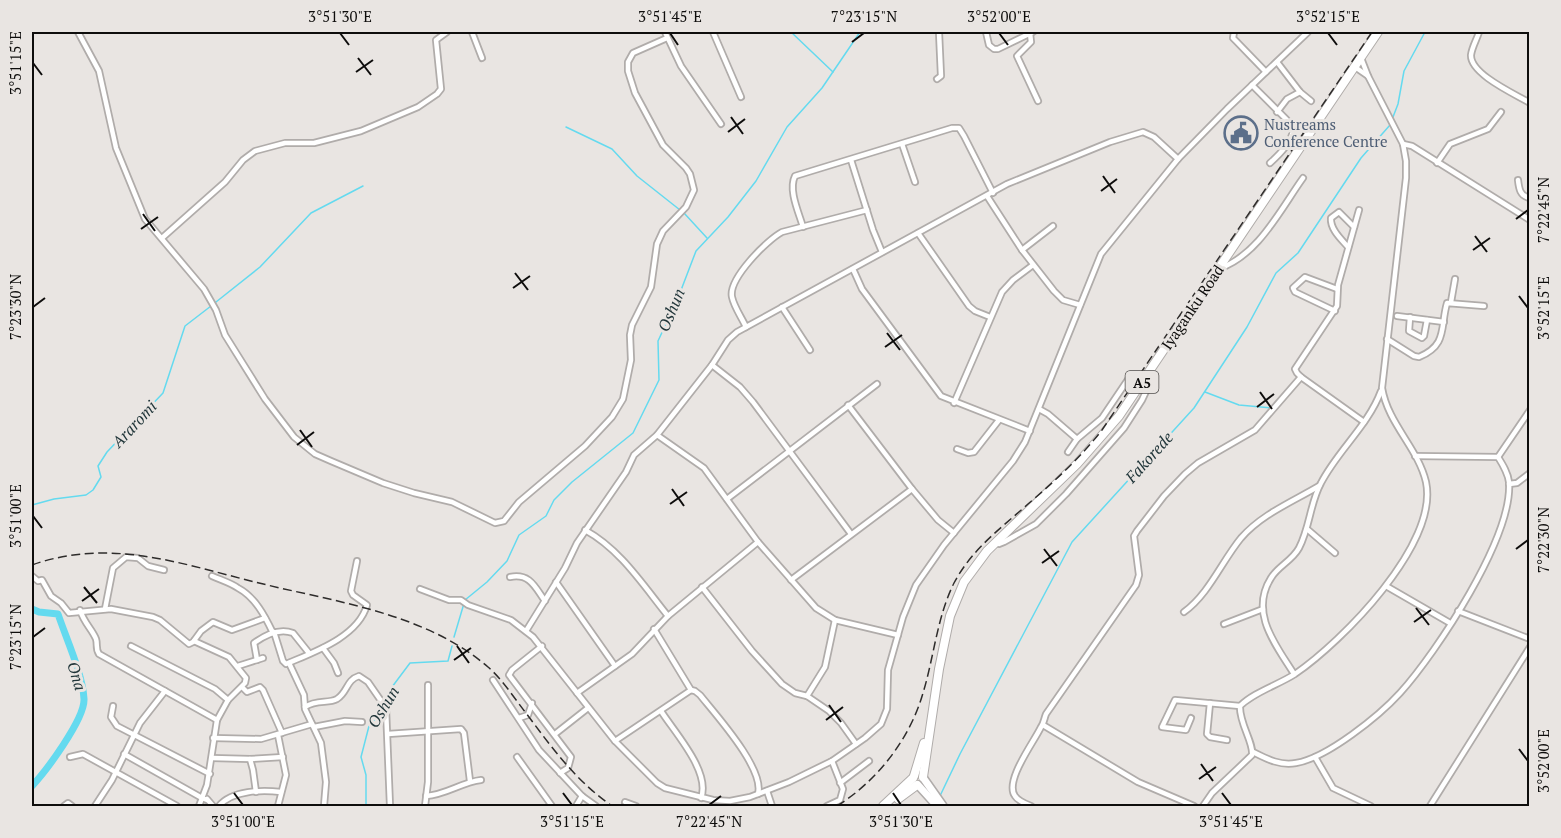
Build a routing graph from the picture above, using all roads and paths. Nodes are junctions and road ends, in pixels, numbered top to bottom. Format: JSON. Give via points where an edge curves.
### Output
{"nodes":[{"id":1,"x":78,"y":32,"type":"edge"},
{"id":2,"x":447,"y":32,"type":"edge"},
{"id":3,"x":472,"y":32,"type":"edge"},
{"id":4,"x":665,"y":32,"type":"edge"},
{"id":5,"x":713,"y":32,"type":"edge"},
{"id":6,"x":939,"y":32,"type":"edge"},
{"id":7,"x":986,"y":32,"type":"edge"},
{"id":8,"x":1032,"y":32,"type":"edge"},
{"id":9,"x":1234,"y":32,"type":"edge"},
{"id":10,"x":1308,"y":32,"type":"edge"},
{"id":11,"x":1378,"y":32,"type":"edge"},
{"id":12,"x":1479,"y":32,"type":"edge"},
{"id":13,"x":667,"y":38,"type":"junction"},
{"id":14,"x":482,"y":58,"type":"dead end"},
{"id":15,"x":1361,"y":58,"type":"junction"},
{"id":16,"x":1277,"y":62,"type":"junction"},
{"id":17,"x":1355,"y":67,"type":"junction"},
{"id":18,"x":1266,"y":72,"type":"junction"},
{"id":19,"x":1368,"y":76,"type":"junction"},
{"id":20,"x":936,"y":79,"type":"dead end"},
{"id":21,"x":1252,"y":85,"type":"junction"},
{"id":22,"x":1299,"y":92,"type":"junction"},
{"id":23,"x":741,"y":97,"type":"dead end"},
{"id":24,"x":1311,"y":100,"type":"dead end"},
{"id":25,"x":1038,"y":101,"type":"dead end"},
{"id":26,"x":1530,"y":103,"type":"edge"},
{"id":27,"x":1277,"y":112,"type":"junction"},
{"id":28,"x":1501,"y":112,"type":"dead end"},
{"id":29,"x":721,"y":124,"type":"dead end"},
{"id":30,"x":902,"y":144,"type":"junction"},
{"id":31,"x":1403,"y":144,"type":"junction"},
{"id":32,"x":1420,"y":153,"type":"junction"},
{"id":33,"x":1406,"y":156,"type":"junction"},
{"id":34,"x":1178,"y":159,"type":"junction"},
{"id":35,"x":851,"y":160,"type":"junction"},
{"id":36,"x":1270,"y":163,"type":"dead end"},
{"id":37,"x":1437,"y":163,"type":"junction"},
{"id":38,"x":1303,"y":178,"type":"dead end"},
{"id":39,"x":1518,"y":180,"type":"dead end"},
{"id":40,"x":915,"y":182,"type":"dead end"},
{"id":41,"x":990,"y":195,"type":"junction"},
{"id":42,"x":1530,"y":198,"type":"edge"},
{"id":43,"x":867,"y":210,"type":"junction"},
{"id":44,"x":1359,"y":210,"type":"dead end"},
{"id":45,"x":1530,"y":220,"type":"edge"},
{"id":46,"x":1053,"y":226,"type":"dead end"},
{"id":47,"x":803,"y":227,"type":"junction"},
{"id":48,"x":1354,"y":227,"type":"junction"},
{"id":49,"x":918,"y":233,"type":"junction"},
{"id":50,"x":162,"y":238,"type":"junction"},
{"id":51,"x":1348,"y":247,"type":"junction"},
{"id":52,"x":1022,"y":250,"type":"junction"},
{"id":53,"x":882,"y":252,"type":"junction"},
{"id":54,"x":1033,"y":265,"type":"junction"},
{"id":55,"x":853,"y":269,"type":"junction"},
{"id":56,"x":1218,"y":269,"type":"junction"},
{"id":57,"x":1455,"y":279,"type":"dead end"},
{"id":58,"x":1337,"y":289,"type":"junction"},
{"id":59,"x":1451,"y":302,"type":"junction"},
{"id":60,"x":1080,"y":305,"type":"junction"},
{"id":61,"x":1484,"y":306,"type":"dead end"},
{"id":62,"x":782,"y":307,"type":"junction"},
{"id":63,"x":1335,"y":311,"type":"junction"},
{"id":64,"x":1397,"y":316,"type":"dead end"},
{"id":65,"x":990,"y":317,"type":"junction"},
{"id":66,"x":1410,"y":317,"type":"junction"},
{"id":67,"x":1427,"y":320,"type":"junction"},
{"id":68,"x":1444,"y":322,"type":"junction"},
{"id":69,"x":746,"y":327,"type":"junction"},
{"id":70,"x":1387,"y":339,"type":"junction"},
{"id":71,"x":810,"y":350,"type":"dead end"},
{"id":72,"x":712,"y":365,"type":"junction"},
{"id":73,"x":1301,"y":377,"type":"junction"},
{"id":74,"x":1143,"y":380,"type":"junction"},
{"id":75,"x":877,"y":384,"type":"dead end"},
{"id":76,"x":1382,"y":388,"type":"junction"},
{"id":77,"x":954,"y":403,"type":"junction"},
{"id":78,"x":848,"y":405,"type":"junction"},
{"id":79,"x":1039,"y":409,"type":"junction"},
{"id":80,"x":1530,"y":410,"type":"edge"},
{"id":81,"x":999,"y":420,"type":"junction"},
{"id":82,"x":1364,"y":422,"type":"junction"},
{"id":83,"x":1030,"y":431,"type":"junction"},
{"id":84,"x":657,"y":435,"type":"junction"},
{"id":85,"x":1077,"y":439,"type":"junction"},
{"id":86,"x":957,"y":449,"type":"dead end"},
{"id":87,"x":789,"y":450,"type":"junction"},
{"id":88,"x":1068,"y":452,"type":"dead end"},
{"id":89,"x":1415,"y":456,"type":"junction"},
{"id":90,"x":1498,"y":457,"type":"junction"},
{"id":91,"x":1530,"y":473,"type":"edge"},
{"id":92,"x":1509,"y":484,"type":"junction"},
{"id":93,"x":1319,"y":486,"type":"junction"},
{"id":94,"x":912,"y":489,"type":"junction"},
{"id":95,"x":727,"y":499,"type":"junction"},
{"id":96,"x":1307,"y":529,"type":"junction"},
{"id":97,"x":585,"y":530,"type":"junction"},
{"id":98,"x":954,"y":533,"type":"junction"},
{"id":99,"x":851,"y":534,"type":"junction"},
{"id":100,"x":758,"y":542,"type":"junction"},
{"id":101,"x":996,"y":542,"type":"junction"},
{"id":102,"x":1335,"y":553,"type":"dead end"},
{"id":103,"x":357,"y":561,"type":"dead end"},
{"id":104,"x":164,"y":570,"type":"dead end"},
{"id":105,"x":32,"y":576,"type":"edge"},
{"id":106,"x":213,"y":576,"type":"dead end"},
{"id":107,"x":510,"y":577,"type":"dead end"},
{"id":108,"x":791,"y":580,"type":"junction"},
{"id":109,"x":556,"y":582,"type":"junction"},
{"id":110,"x":1386,"y":586,"type":"junction"},
{"id":111,"x":702,"y":587,"type":"junction"},
{"id":112,"x":420,"y":589,"type":"dead end"},
{"id":113,"x":545,"y":601,"type":"junction"},
{"id":114,"x":105,"y":609,"type":"junction"},
{"id":115,"x":1263,"y":609,"type":"junction"},
{"id":116,"x":80,"y":610,"type":"junction"},
{"id":117,"x":1458,"y":611,"type":"junction"},
{"id":118,"x":1184,"y":612,"type":"dead end"},
{"id":119,"x":668,"y":616,"type":"junction"},
{"id":120,"x":266,"y":618,"type":"junction"},
{"id":121,"x":835,"y":620,"type":"junction"},
{"id":122,"x":1450,"y":623,"type":"junction"},
{"id":123,"x":1224,"y":624,"type":"dead end"},
{"id":124,"x":654,"y":629,"type":"junction"},
{"id":125,"x":526,"y":631,"type":"junction"},
{"id":126,"x":274,"y":633,"type":"junction"},
{"id":127,"x":898,"y":634,"type":"junction"},
{"id":128,"x":1530,"y":639,"type":"edge"},
{"id":129,"x":193,"y":642,"type":"junction"},
{"id":130,"x":131,"y":646,"type":"dead end"},
{"id":131,"x":542,"y":646,"type":"junction"},
{"id":132,"x":1530,"y":647,"type":"edge"},
{"id":133,"x":322,"y":648,"type":"junction"},
{"id":134,"x":309,"y":653,"type":"junction"},
{"id":135,"x":263,"y":658,"type":"dead end"},
{"id":136,"x":257,"y":660,"type":"junction"},
{"id":137,"x":290,"y":663,"type":"junction"},
{"id":138,"x":238,"y":666,"type":"junction"},
{"id":139,"x":615,"y":666,"type":"junction"},
{"id":140,"x":338,"y":673,"type":"dead end"},
{"id":141,"x":1294,"y":674,"type":"junction"},
{"id":142,"x":494,"y":680,"type":"dead end"},
{"id":143,"x":428,"y":685,"type":"dead end"},
{"id":144,"x":242,"y":687,"type":"junction"},
{"id":145,"x":691,"y":690,"type":"junction"},
{"id":146,"x":165,"y":691,"type":"junction"},
{"id":147,"x":577,"y":693,"type":"junction"},
{"id":148,"x":807,"y":696,"type":"junction"},
{"id":149,"x":228,"y":700,"type":"junction"},
{"id":150,"x":532,"y":703,"type":"junction"},
{"id":151,"x":1210,"y":703,"type":"junction"},
{"id":152,"x":113,"y":706,"type":"dead end"},
{"id":153,"x":305,"y":706,"type":"junction"},
{"id":154,"x":1240,"y":706,"type":"junction"},
{"id":155,"x":588,"y":708,"type":"junction"},
{"id":156,"x":661,"y":711,"type":"junction"},
{"id":157,"x":519,"y":718,"type":"junction"},
{"id":158,"x":1191,"y":718,"type":"dead end"},
{"id":159,"x":217,"y":720,"type":"junction"},
{"id":160,"x":362,"y":722,"type":"dead end"},
{"id":161,"x":313,"y":725,"type":"junction"},
{"id":162,"x":1043,"y":725,"type":"junction"},
{"id":163,"x":427,"y":730,"type":"junction"},
{"id":164,"x":134,"y":734,"type":"junction"},
{"id":165,"x":280,"y":734,"type":"junction"},
{"id":166,"x":388,"y":734,"type":"junction"},
{"id":167,"x":555,"y":734,"type":"junction"},
{"id":168,"x":213,"y":738,"type":"junction"},
{"id":169,"x":1227,"y":740,"type":"dead end"},
{"id":170,"x":615,"y":741,"type":"junction"},
{"id":171,"x":856,"y":744,"type":"junction"},
{"id":172,"x":1253,"y":752,"type":"junction"},
{"id":173,"x":124,"y":754,"type":"junction"},
{"id":174,"x":517,"y":756,"type":"dead end"},
{"id":175,"x":70,"y":757,"type":"dead end"},
{"id":176,"x":283,"y":757,"type":"junction"},
{"id":177,"x":1315,"y":757,"type":"junction"},
{"id":178,"x":212,"y":758,"type":"junction"},
{"id":179,"x":250,"y":759,"type":"junction"},
{"id":180,"x":832,"y":761,"type":"junction"},
{"id":181,"x":868,"y":761,"type":"dead end"},
{"id":182,"x":116,"y":771,"type":"junction"},
{"id":183,"x":561,"y":773,"type":"junction"},
{"id":184,"x":210,"y":774,"type":"junction"},
{"id":185,"x":482,"y":780,"type":"dead end"},
{"id":186,"x":918,"y":780,"type":"junction"},
{"id":187,"x":470,"y":781,"type":"junction"},
{"id":188,"x":840,"y":783,"type":"junction"},
{"id":189,"x":767,"y":791,"type":"junction"},
{"id":190,"x":256,"y":792,"type":"junction"},
{"id":191,"x":281,"y":792,"type":"junction"},
{"id":192,"x":758,"y":794,"type":"junction"},
{"id":193,"x":426,"y":796,"type":"junction"},
{"id":194,"x":582,"y":796,"type":"junction"},
{"id":195,"x":204,"y":798,"type":"junction"},
{"id":196,"x":701,"y":798,"type":"junction"},
{"id":197,"x":625,"y":802,"type":"dead end"},
{"id":198,"x":885,"y":806,"type":"edge"},
{"id":199,"x":64,"y":807,"type":"edge"},
{"id":200,"x":72,"y":807,"type":"edge"},
{"id":201,"x":95,"y":807,"type":"edge"},
{"id":202,"x":177,"y":807,"type":"edge"},
{"id":203,"x":199,"y":807,"type":"edge"},
{"id":204,"x":213,"y":807,"type":"edge"},
{"id":205,"x":219,"y":807,"type":"edge"},
{"id":206,"x":278,"y":807,"type":"edge"},
{"id":207,"x":324,"y":807,"type":"edge"},
{"id":208,"x":390,"y":807,"type":"edge"},
{"id":209,"x":425,"y":807,"type":"edge"},
{"id":210,"x":552,"y":807,"type":"edge"},
{"id":211,"x":576,"y":807,"type":"edge"},
{"id":212,"x":596,"y":807,"type":"edge"},
{"id":213,"x":636,"y":807,"type":"edge"},
{"id":214,"x":772,"y":807,"type":"edge"},
{"id":215,"x":827,"y":807,"type":"edge"},
{"id":216,"x":937,"y":807,"type":"edge"},
{"id":217,"x":943,"y":807,"type":"edge"},
{"id":218,"x":1031,"y":807,"type":"edge"},
{"id":219,"x":1194,"y":807,"type":"edge"},
{"id":220,"x":1203,"y":807,"type":"edge"},
{"id":221,"x":1371,"y":807,"type":"edge"},
{"id":222,"x":1430,"y":807,"type":"edge"}],
"edges":[{"from":1,"to":50,"type":"street","via":[[99,71],[121,161],[145,219]]},
{"from":2,"to":50,"type":"street","via":[[436,40],[441,85],[437,94],[409,112],[345,136],[255,151]]},
{"from":3,"to":14,"type":"street"},
{"from":4,"to":13,"type":"street"},
{"from":5,"to":23,"type":"street"},
{"from":6,"to":20,"type":"street","via":[[941,76]]},
{"from":7,"to":8,"type":"street","via":[[987,42],[994,49]]},
{"from":8,"to":25,"type":"street","via":[[1031,42],[1017,56]]},
{"from":9,"to":18,"type":"street","via":[[1233,38]]},
{"from":10,"to":16,"type":"street"},
{"from":11,"to":15,"type":"highway","name":"Iyaganku Road","number":"A5"},
{"from":12,"to":26,"type":"street","via":[[1471,56],[1475,66],[1484,76]]},
{"from":13,"to":29,"type":"street","via":[[681,66]]},
{"from":13,"to":50,"type":"street","via":[[633,53],[628,71],[635,93],[663,145],[686,168],[694,190],[686,207],[663,231],[657,244],[651,287],[632,325],[631,360],[623,399],[602,430],[500,523],[452,502],[383,483],[305,447],[265,399],[225,335],[208,295]]},
{"from":15,"to":17,"type":"highway","name":"Iyaganku Road","number":"A5"},
{"from":15,"to":19,"type":"street"},
{"from":16,"to":18,"type":"street"},
{"from":16,"to":22,"type":"street"},
{"from":17,"to":19,"type":"street"},
{"from":17,"to":56,"type":"highway","name":"Iyaganku Road","number":"A5"},
{"from":18,"to":21,"type":"street"},
{"from":19,"to":31,"type":"street"},
{"from":21,"to":27,"type":"street"},
{"from":21,"to":34,"type":"street"},
{"from":22,"to":24,"type":"street"},
{"from":22,"to":27,"type":"street"},
{"from":27,"to":36,"type":"street","via":[[1293,126],[1293,132]]},
{"from":28,"to":37,"type":"street","via":[[1488,129],[1450,144]]},
{"from":30,"to":35,"type":"street"},
{"from":30,"to":40,"type":"street"},
{"from":30,"to":41,"type":"street","via":[[959,128]]},
{"from":31,"to":32,"type":"street"},
{"from":31,"to":33,"type":"street"},
{"from":32,"to":33,"type":"street"},
{"from":32,"to":37,"type":"street"},
{"from":33,"to":70,"type":"street","via":[[1404,205]]},
{"from":34,"to":41,"type":"street","via":[[1147,132],[1140,132],[1084,152]]},
{"from":34,"to":60,"type":"street","via":[[1101,254]]},
{"from":35,"to":43,"type":"street"},
{"from":35,"to":47,"type":"street","via":[[793,178]]},
{"from":37,"to":45,"type":"street"},
{"from":38,"to":56,"type":"street","via":[[1253,248]]},
{"from":39,"to":42,"type":"street","via":[[1523,196]]},
{"from":41,"to":49,"type":"street"},
{"from":41,"to":52,"type":"street"},
{"from":43,"to":47,"type":"street"},
{"from":43,"to":53,"type":"street"},
{"from":44,"to":48,"type":"street"},
{"from":46,"to":52,"type":"street"},
{"from":47,"to":69,"type":"street","via":[[777,235],[736,278],[731,296]]},
{"from":48,"to":51,"type":"street"},
{"from":48,"to":51,"type":"street","via":[[1339,212],[1331,218],[1334,230]]},
{"from":49,"to":53,"type":"street"},
{"from":49,"to":65,"type":"street","via":[[969,306]]},
{"from":51,"to":58,"type":"street"},
{"from":52,"to":54,"type":"street"},
{"from":53,"to":55,"type":"street"},
{"from":54,"to":60,"type":"street","via":[[1058,296]]},
{"from":54,"to":65,"type":"street","via":[[1005,287]]},
{"from":55,"to":62,"type":"street"},
{"from":55,"to":77,"type":"street","via":[[862,290],[934,388]]},
{"from":56,"to":74,"type":"highway","name":"Iyaganku Road","number":"A5"},
{"from":57,"to":59,"type":"street"},
{"from":58,"to":63,"type":"street"},
{"from":58,"to":63,"type":"street","via":[[1305,277],[1293,288]]},
{"from":59,"to":61,"type":"street"},
{"from":59,"to":68,"type":"street","via":[[1446,304]]},
{"from":60,"to":79,"type":"street"},
{"from":62,"to":69,"type":"street"},
{"from":62,"to":71,"type":"street"},
{"from":63,"to":73,"type":"street","via":[[1298,364],[1296,371]]},
{"from":64,"to":66,"type":"street"},
{"from":65,"to":77,"type":"street"},
{"from":66,"to":67,"type":"street"},
{"from":66,"to":67,"type":"street","via":[[1409,331],[1422,338]]},
{"from":67,"to":68,"type":"street"},
{"from":68,"to":70,"type":"street","via":[[1441,339],[1419,357]]},
{"from":69,"to":72,"type":"street","via":[[728,340]]},
{"from":70,"to":76,"type":"street"},
{"from":72,"to":84,"type":"street"},
{"from":72,"to":87,"type":"street","via":[[744,391]]},
{"from":73,"to":82,"type":"street"},
{"from":73,"to":162,"type":"street","via":[[1255,430],[1185,474],[1142,524],[1134,536],[1139,575],[1136,585],[1046,714]]},
{"from":74,"to":85,"type":"street","via":[[1129,378],[1101,418]]},
{"from":74,"to":101,"type":"highway","name":"Iyaganku Road","number":"A5","via":[[1090,450]]},
{"from":74,"to":101,"type":"street","via":[[1149,385],[1142,400],[1101,456],[1036,524],[1004,542]]},
{"from":75,"to":78,"type":"street"},
{"from":76,"to":82,"type":"street"},
{"from":76,"to":89,"type":"street","via":[[1389,413]]},
{"from":77,"to":81,"type":"street"},
{"from":78,"to":87,"type":"street"},
{"from":78,"to":94,"type":"street"},
{"from":79,"to":83,"type":"street"},
{"from":79,"to":85,"type":"street"},
{"from":80,"to":90,"type":"street"},
{"from":81,"to":83,"type":"street"},
{"from":81,"to":86,"type":"street","via":[[974,452]]},
{"from":82,"to":93,"type":"street"},
{"from":83,"to":98,"type":"street","via":[[1019,453]]},
{"from":84,"to":95,"type":"street","via":[[698,463]]},
{"from":84,"to":97,"type":"street","via":[[634,455]]},
{"from":85,"to":88,"type":"street"},
{"from":87,"to":95,"type":"street"},
{"from":87,"to":99,"type":"street"},
{"from":89,"to":90,"type":"street"},
{"from":89,"to":110,"type":"street","via":[[1426,482],[1424,518]]},
{"from":90,"to":92,"type":"street"},
{"from":91,"to":92,"type":"street"},
{"from":92,"to":117,"type":"street","via":[[1506,513],[1497,540]]},
{"from":93,"to":96,"type":"street"},
{"from":93,"to":118,"type":"street","via":[[1257,522]]},
{"from":94,"to":98,"type":"street"},
{"from":94,"to":99,"type":"street"},
{"from":95,"to":100,"type":"street"},
{"from":96,"to":102,"type":"street"},
{"from":96,"to":115,"type":"street","via":[[1294,555],[1270,579]]},
{"from":97,"to":109,"type":"street"},
{"from":97,"to":119,"type":"street","via":[[616,553]]},
{"from":98,"to":127,"type":"street","via":[[916,585]]},
{"from":99,"to":108,"type":"street"},
{"from":100,"to":108,"type":"street"},
{"from":100,"to":111,"type":"street"},
{"from":101,"to":186,"type":"highway","name":"Iyaganku Road","number":"A5","via":[[970,572],[954,603]]},
{"from":103,"to":133,"type":"street","via":[[351,591],[367,603],[367,608],[353,626]]},
{"from":104,"to":114,"type":"street","via":[[126,557],[113,568]]},
{"from":105,"to":116,"type":"street","via":[[42,580],[51,596],[69,613]]},
{"from":106,"to":120,"type":"street","via":[[240,589]]},
{"from":107,"to":113,"type":"street","via":[[527,578]]},
{"from":108,"to":121,"type":"street","via":[[816,608]]},
{"from":109,"to":113,"type":"street"},
{"from":109,"to":139,"type":"street"},
{"from":110,"to":122,"type":"street"},
{"from":110,"to":141,"type":"street","via":[[1347,630]]},
{"from":111,"to":119,"type":"street"},
{"from":111,"to":148,"type":"street","via":[[767,669],[788,689]]},
{"from":112,"to":125,"type":"street","via":[[501,615]]},
{"from":113,"to":125,"type":"street"},
{"from":114,"to":116,"type":"street"},
{"from":114,"to":129,"type":"street","via":[[156,618],[189,644]]},
{"from":115,"to":123,"type":"street"},
{"from":115,"to":141,"type":"street","via":[[1267,632]]},
{"from":116,"to":146,"type":"street","via":[[99,654]]},
{"from":117,"to":122,"type":"street"},
{"from":117,"to":128,"type":"street"},
{"from":119,"to":124,"type":"street"},
{"from":120,"to":126,"type":"street"},
{"from":120,"to":129,"type":"street","via":[[232,630],[215,621]]},
{"from":121,"to":127,"type":"street"},
{"from":121,"to":148,"type":"street","via":[[825,667]]},
{"from":122,"to":177,"type":"street","via":[[1388,706]]},
{"from":124,"to":139,"type":"street"},
{"from":124,"to":145,"type":"street"},
{"from":125,"to":131,"type":"street"},
{"from":126,"to":134,"type":"street","via":[[293,633]]},
{"from":126,"to":136,"type":"street","via":[[254,643]]},
{"from":126,"to":137,"type":"street","via":[[283,661]]},
{"from":127,"to":171,"type":"street","via":[[888,670],[886,713],[875,730]]},
{"from":129,"to":138,"type":"street","via":[[229,657]]},
{"from":130,"to":149,"type":"street","via":[[215,689]]},
{"from":131,"to":147,"type":"street"},
{"from":131,"to":150,"type":"street","via":[[510,673]]},
{"from":132,"to":222,"type":"street"},
{"from":133,"to":134,"type":"street"},
{"from":133,"to":140,"type":"street"},
{"from":134,"to":137,"type":"street"},
{"from":135,"to":136,"type":"street"},
{"from":136,"to":138,"type":"street"},
{"from":137,"to":153,"type":"street"},
{"from":138,"to":144,"type":"street","via":[[246,678]]},
{"from":139,"to":147,"type":"street"},
{"from":141,"to":154,"type":"street"},
{"from":142,"to":157,"type":"street"},
{"from":143,"to":163,"type":"street"},
{"from":144,"to":149,"type":"street"},
{"from":144,"to":165,"type":"street","via":[[247,692],[260,687],[263,690]]},
{"from":145,"to":156,"type":"street"},
{"from":145,"to":192,"type":"street","via":[[700,695],[747,758],[760,782]]},
{"from":146,"to":159,"type":"street"},
{"from":146,"to":164,"type":"street"},
{"from":147,"to":155,"type":"street"},
{"from":148,"to":171,"type":"street","via":[[835,717]]},
{"from":149,"to":159,"type":"street"},
{"from":150,"to":157,"type":"street","via":[[528,715]]},
{"from":150,"to":167,"type":"street"},
{"from":151,"to":154,"type":"street"},
{"from":151,"to":158,"type":"street","via":[[1174,700],[1162,727],[1186,730]]},
{"from":151,"to":169,"type":"street","via":[[1207,734]]},
{"from":152,"to":164,"type":"street","via":[[113,723]]},
{"from":153,"to":161,"type":"street"},
{"from":153,"to":166,"type":"street","via":[[336,700],[350,681],[359,676],[368,681],[382,700]]},
{"from":154,"to":172,"type":"street"},
{"from":155,"to":167,"type":"street"},
{"from":155,"to":170,"type":"street"},
{"from":156,"to":170,"type":"street"},
{"from":156,"to":196,"type":"street","via":[[701,773]]},
{"from":157,"to":183,"type":"street","via":[[539,750]]},
{"from":159,"to":168,"type":"street"},
{"from":160,"to":161,"type":"street"},
{"from":161,"to":165,"type":"street"},
{"from":161,"to":207,"type":"street","via":[[323,754]]},
{"from":162,"to":218,"type":"street","via":[[1013,784],[1015,796]]},
{"from":162,"to":219,"type":"street","via":[[1138,782]]},
{"from":163,"to":166,"type":"street"},
{"from":163,"to":187,"type":"street","via":[[462,730]]},
{"from":163,"to":193,"type":"street"},
{"from":164,"to":173,"type":"street"},
{"from":164,"to":184,"type":"street"},
{"from":165,"to":168,"type":"street","via":[[261,739]]},
{"from":165,"to":176,"type":"street"},
{"from":166,"to":208,"type":"street"},
{"from":167,"to":183,"type":"street","via":[[571,758],[568,768]]},
{"from":168,"to":178,"type":"street"},
{"from":170,"to":196,"type":"street","via":[[657,783]]},
{"from":171,"to":180,"type":"street"},
{"from":172,"to":177,"type":"street","via":[[1287,764]]},
{"from":172,"to":220,"type":"street"},
{"from":173,"to":182,"type":"street"},
{"from":173,"to":195,"type":"street"},
{"from":174,"to":210,"type":"street"},
{"from":175,"to":182,"type":"street","via":[[83,754]]},
{"from":176,"to":179,"type":"street"},
{"from":176,"to":191,"type":"street","via":[[286,775]]},
{"from":177,"to":221,"type":"street","via":[[1336,790]]},
{"from":178,"to":179,"type":"street"},
{"from":178,"to":184,"type":"street"},
{"from":179,"to":190,"type":"street"},
{"from":180,"to":188,"type":"street"},
{"from":180,"to":189,"type":"street"},
{"from":181,"to":188,"type":"street"},
{"from":182,"to":201,"type":"street"},
{"from":182,"to":202,"type":"street"},
{"from":183,"to":194,"type":"street"},
{"from":184,"to":195,"type":"street"},
{"from":185,"to":187,"type":"street"},
{"from":186,"to":198,"type":"highway","number":"A5"},
{"from":186,"to":216,"type":"main road"},
{"from":186,"to":217,"type":"main road"},
{"from":187,"to":193,"type":"street"},
{"from":188,"to":215,"type":"street","via":[[840,800]]},
{"from":189,"to":192,"type":"street"},
{"from":189,"to":214,"type":"street"},
{"from":190,"to":191,"type":"street"},
{"from":190,"to":205,"type":"street","via":[[230,797]]},
{"from":191,"to":206,"type":"street"},
{"from":192,"to":196,"type":"street","via":[[730,801]]},
{"from":193,"to":209,"type":"street"},
{"from":194,"to":211,"type":"street"},
{"from":194,"to":212,"type":"street"},
{"from":195,"to":203,"type":"street"},
{"from":195,"to":204,"type":"street"},
{"from":197,"to":213,"type":"street"},
{"from":199,"to":200,"type":"street","via":[[68,803]]}]}
